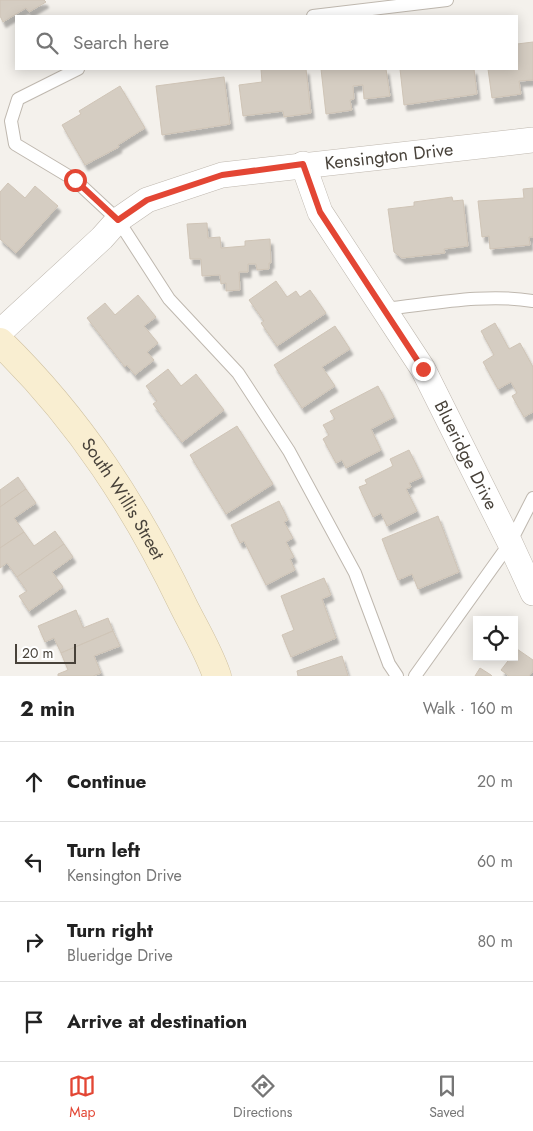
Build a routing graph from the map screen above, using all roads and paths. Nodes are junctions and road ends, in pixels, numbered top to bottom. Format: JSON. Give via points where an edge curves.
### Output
{"nodes":[{"id":1,"x":447,"y":0,"type":"edge"},
{"id":2,"x":321,"y":15,"type":"edge"},
{"id":3,"x":76,"y":70,"type":"edge"},
{"id":4,"x":533,"y":140,"type":"edge"},
{"id":5,"x":303,"y":164,"type":"junction"},
{"id":6,"x":118,"y":220,"type":"junction"},
{"id":7,"x":533,"y":300,"type":"edge"},
{"id":8,"x":384,"y":309,"type":"junction"},
{"id":9,"x":0,"y":332,"type":"edge"},
{"id":10,"x":0,"y":342,"type":"edge"},
{"id":11,"x":533,"y":498,"type":"edge"},
{"id":12,"x":510,"y":543,"type":"junction"},
{"id":13,"x":533,"y":593,"type":"edge"},
{"id":14,"x":217,"y":676,"type":"edge"},
{"id":15,"x":397,"y":676,"type":"edge"},
{"id":16,"x":415,"y":676,"type":"edge"}],
"edges":[{"from":1,"to":2,"type":"lane"},
{"from":3,"to":6,"type":"lane","via":[[18,99],[11,121],[15,144],[75,180]]},
{"from":4,"to":5,"type":"street","name":"Kensington Drive"},
{"from":5,"to":6,"type":"street","name":"Kensington Drive","via":[[222,175],[147,200]]},
{"from":5,"to":8,"type":"street","name":"Blueridge Drive","via":[[320,212]]},
{"from":6,"to":9,"type":"street","name":"Kensington Drive"},
{"from":6,"to":15,"type":"lane","via":[[169,299],[238,373],[290,451],[356,573],[389,664]]},
{"from":7,"to":8,"type":"lane","via":[[489,299]]},
{"from":8,"to":12,"type":"street","name":"Blueridge Drive","via":[[423,369]]},
{"from":10,"to":14,"type":"street","name":"South Willis Street","via":[[38,380],[90,445],[132,506]]},
{"from":11,"to":12,"type":"lane"},
{"from":12,"to":13,"type":"street","name":"Blueridge Drive"},
{"from":12,"to":16,"type":"lane"}]}
